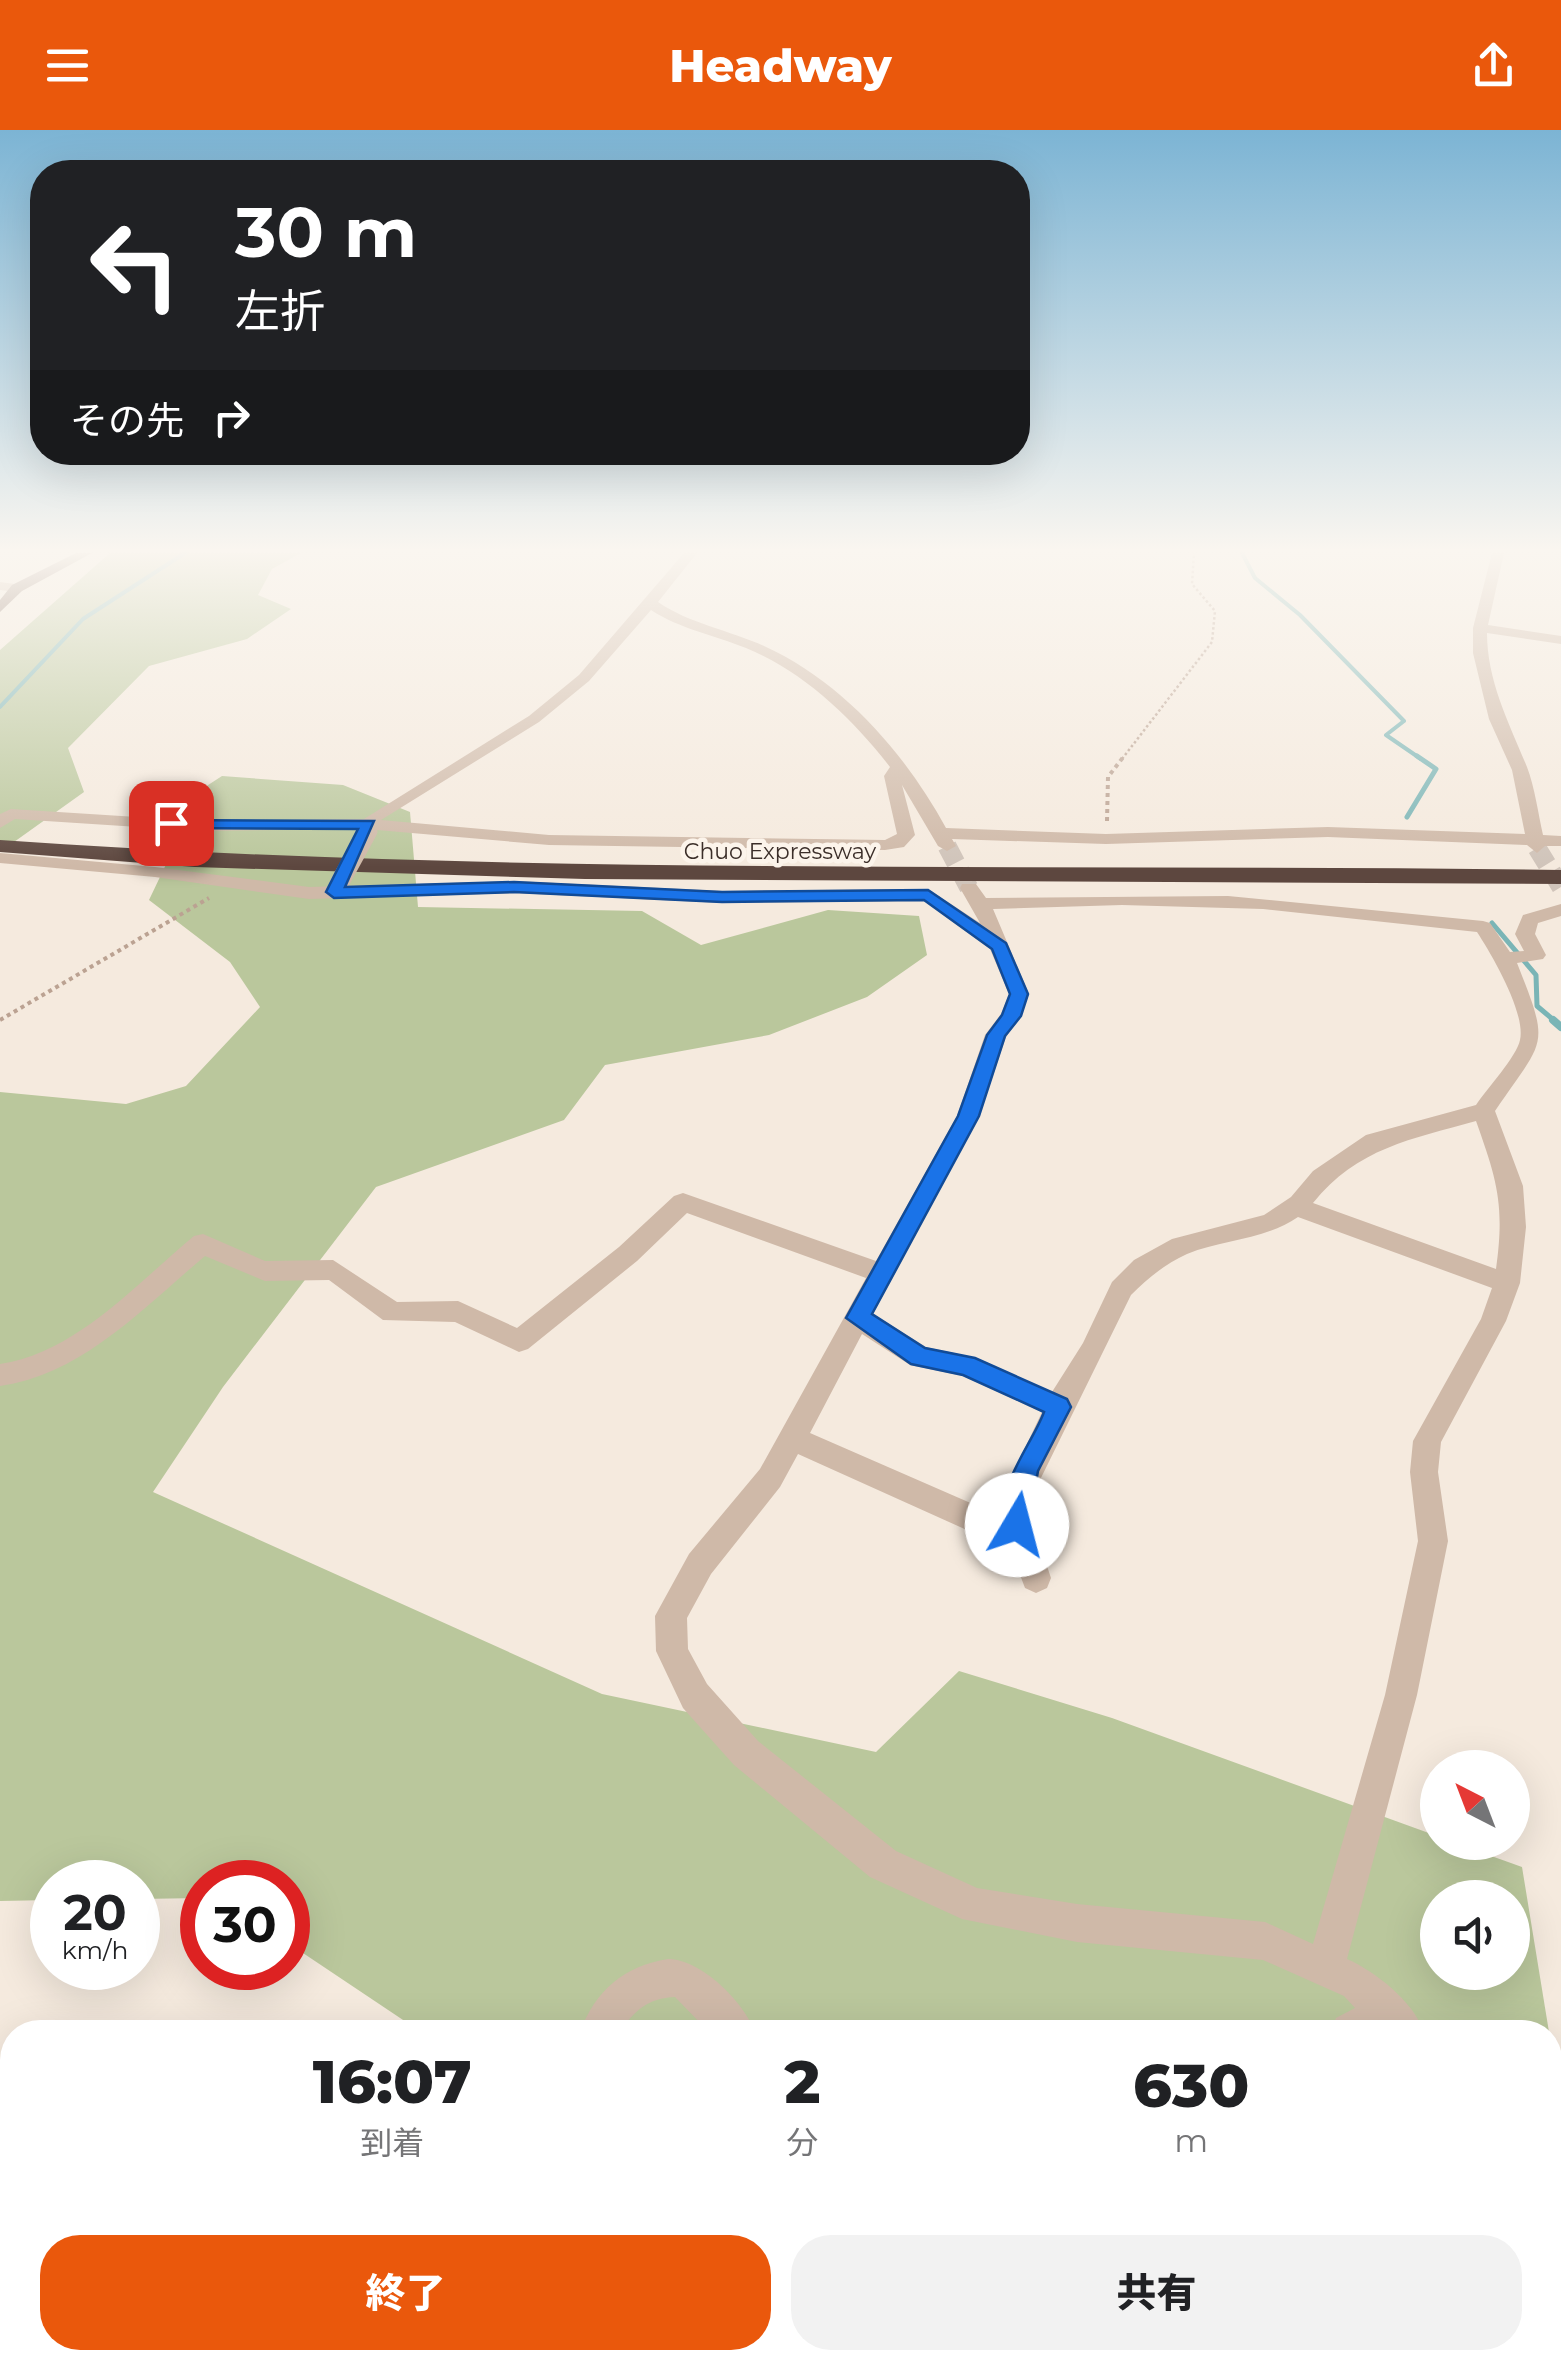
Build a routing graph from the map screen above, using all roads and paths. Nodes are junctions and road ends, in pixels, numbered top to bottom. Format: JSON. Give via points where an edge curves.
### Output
{"nodes":[{"id":1,"x":602,"y":658,"type":"edge"},
{"id":2,"x":773,"y":658,"type":"edge"},
{"id":3,"x":1200,"y":658,"type":"edge"},
{"id":4,"x":1481,"y":658,"type":"edge"},
{"id":5,"x":898,"y":767,"type":"junction"},
{"id":6,"x":0,"y":823,"type":"edge"},
{"id":7,"x":368,"y":828,"type":"junction"},
{"id":8,"x":1106,"y":839,"type":"junction"},
{"id":9,"x":1561,"y":841,"type":"edge"},
{"id":10,"x":6,"y":843,"type":"edge"},
{"id":11,"x":1537,"y":844,"type":"junction"},
{"id":12,"x":1561,"y":862,"type":"edge"},
{"id":13,"x":1561,"y":877,"type":"edge"},
{"id":14,"x":236,"y":883,"type":"junction"},
{"id":15,"x":337,"y":888,"type":"junction"},
{"id":16,"x":1561,"y":910,"type":"edge"},
{"id":17,"x":1000,"y":946,"type":"junction"},
{"id":18,"x":1506,"y":959,"type":"junction"},
{"id":19,"x":0,"y":1020,"type":"edge"},
{"id":20,"x":1484,"y":1111,"type":"junction"},
{"id":21,"x":1294,"y":1206,"type":"junction"},
{"id":22,"x":882,"y":1273,"type":"junction"},
{"id":23,"x":1507,"y":1282,"type":"junction"},
{"id":24,"x":858,"y":1318,"type":"junction"},
{"id":25,"x":0,"y":1376,"type":"edge"},
{"id":26,"x":1058,"y":1407,"type":"junction"},
{"id":27,"x":792,"y":1438,"type":"junction"},
{"id":28,"x":1017,"y":1525,"type":"junction"},
{"id":29,"x":1036,"y":1578,"type":"dead end"},
{"id":30,"x":1325,"y":1969,"type":"junction"},
{"id":31,"x":604,"y":2020,"type":"edge"},
{"id":32,"x":724,"y":2020,"type":"edge"},
{"id":33,"x":1393,"y":2020,"type":"edge"}],
"edges":[{"from":1,"to":7,"type":"street","via":[[534,719],[398,801]]},
{"from":2,"to":5,"type":"street","via":[[857,718]]},
{"from":3,"to":8,"type":"path","via":[[1108,777]]},
{"from":4,"to":11,"type":"street"},
{"from":5,"to":7,"type":"street","via":[[892,776],[906,835],[885,845],[550,840]]},
{"from":5,"to":8,"type":"street","via":[[943,839]]},
{"from":6,"to":7,"type":"street","via":[[12,814]]},
{"from":7,"to":15,"type":"street","bridge":true},
{"from":8,"to":11,"type":"street","via":[[1328,832]]},
{"from":9,"to":11,"type":"street"},
{"from":10,"to":12,"type":"highway","name":"Chuo Expressway","via":[[640,860],[1321,856]]},
{"from":10,"to":13,"type":"highway","name":"Chuo Expressway","via":[[200,862],[446,872]]},
{"from":10,"to":14,"type":"street"},
{"from":14,"to":15,"type":"street"},
{"from":14,"to":19,"type":"path"},
{"from":15,"to":17,"type":"street","via":[[928,895]]},
{"from":16,"to":18,"type":"street","via":[[1530,919],[1524,934],[1536,954]]},
{"from":17,"to":18,"type":"street","via":[[975,896],[1265,903],[1412,924],[1483,926]]},
{"from":17,"to":22,"type":"street","via":[[1019,994],[996,1035],[968,1116]]},
{"from":18,"to":20,"type":"street","via":[[1531,1042]]},
{"from":20,"to":21,"type":"street","via":[[1374,1141],[1321,1177]]},
{"from":20,"to":23,"type":"street","via":[[1511,1186]]},
{"from":21,"to":23,"type":"street"},
{"from":21,"to":26,"type":"street","via":[[1272,1222],[1181,1246],[1144,1267],[1120,1289]]},
{"from":22,"to":24,"type":"street"},
{"from":22,"to":25,"type":"street","via":[[683,1202],[519,1341],[458,1312],[392,1313],[332,1270],[285,1276],[245,1268],[203,1243],[55,1362]]},
{"from":23,"to":30,"type":"street","via":[[1427,1441],[1433,1541],[1401,1695]]},
{"from":24,"to":26,"type":"street","via":[[920,1357],[966,1366]]},
{"from":24,"to":27,"type":"street"},
{"from":26,"to":28,"type":"street","via":[[1026,1468]]},
{"from":27,"to":28,"type":"street","via":[[980,1521]]},
{"from":27,"to":30,"type":"street","via":[[770,1478],[700,1564],[671,1616],[672,1652],[695,1696],[746,1753],[882,1864],[975,1906],[1266,1941]]},
{"from":28,"to":29,"type":"street"},
{"from":30,"to":33,"type":"street","via":[[1357,1983]]},
{"from":31,"to":32,"type":"street","via":[[628,1992],[656,1976],[683,1978]]}]}
